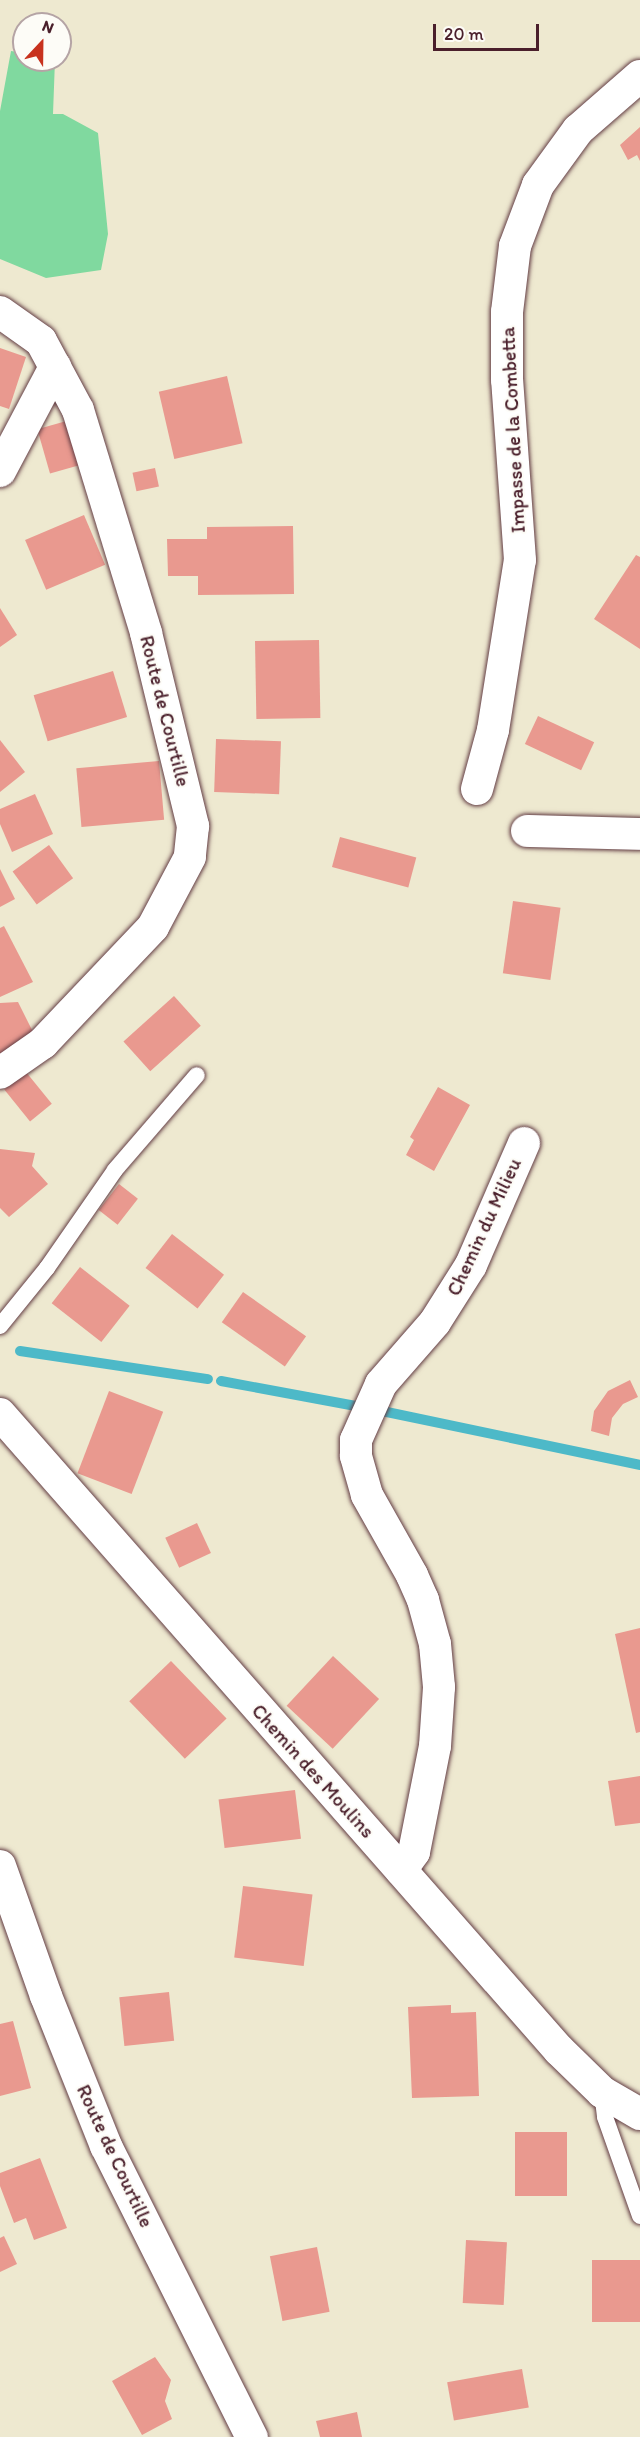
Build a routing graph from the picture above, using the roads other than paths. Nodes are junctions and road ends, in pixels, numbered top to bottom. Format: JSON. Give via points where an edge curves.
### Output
{"nodes":[{"id":1,"x":640,"y":76,"type":"edge"},
{"id":2,"x":0,"y":312,"type":"edge"},
{"id":3,"x":55,"y":367,"type":"junction"},
{"id":4,"x":0,"y":471,"type":"edge"},
{"id":5,"x":477,"y":789,"type":"dead end"},
{"id":6,"x":527,"y":831,"type":"dead end"},
{"id":7,"x":640,"y":834,"type":"edge"},
{"id":8,"x":0,"y":1073,"type":"edge"},
{"id":9,"x":197,"y":1075,"type":"dead end"},
{"id":10,"x":524,"y":1143,"type":"dead end"},
{"id":11,"x":0,"y":1326,"type":"edge"},
{"id":12,"x":0,"y":1414,"type":"edge"},
{"id":13,"x":0,"y":1866,"type":"edge"},
{"id":14,"x":401,"y":1870,"type":"junction"},
{"id":15,"x":602,"y":2092,"type":"junction"},
{"id":16,"x":640,"y":2114,"type":"edge"},
{"id":17,"x":640,"y":2216,"type":"edge"},
{"id":18,"x":252,"y":2437,"type":"edge"}],
"edges":[{"from":1,"to":5,"type":"street","name":"Impasse de la Combetta","via":[[578,130],[538,185],[515,246],[507,312],[507,380],[520,560],[494,730]]},
{"from":2,"to":3,"type":"street","name":"Route de Courtille","via":[[40,341]]},
{"from":3,"to":4,"type":"street"},
{"from":3,"to":8,"type":"street","name":"Route de Courtille","via":[[78,410],[93,450],[146,633],[194,826],[190,857],[153,927],[43,1043]]},
{"from":6,"to":7,"type":"street"},
{"from":9,"to":11,"type":"lane","via":[[95,1196],[47,1268]]},
{"from":10,"to":14,"type":"street","name":"Chemin du Milieu","via":[[471,1265],[435,1322],[381,1384],[356,1440],[356,1456],[367,1495],[412,1575],[435,1644],[439,1687],[435,1746],[414,1852]]},
{"from":12,"to":14,"type":"street","name":"Chemin des Moulins"},
{"from":13,"to":18,"type":"street","name":"Route de Courtille","via":[[46,1996],[106,2146]]},
{"from":14,"to":15,"type":"street","name":"Chemin des Moulins","via":[[559,2050]]},
{"from":15,"to":16,"type":"street","name":"Chemin des Moulins"},
{"from":15,"to":17,"type":"lane","via":[[605,2117]]}]}
